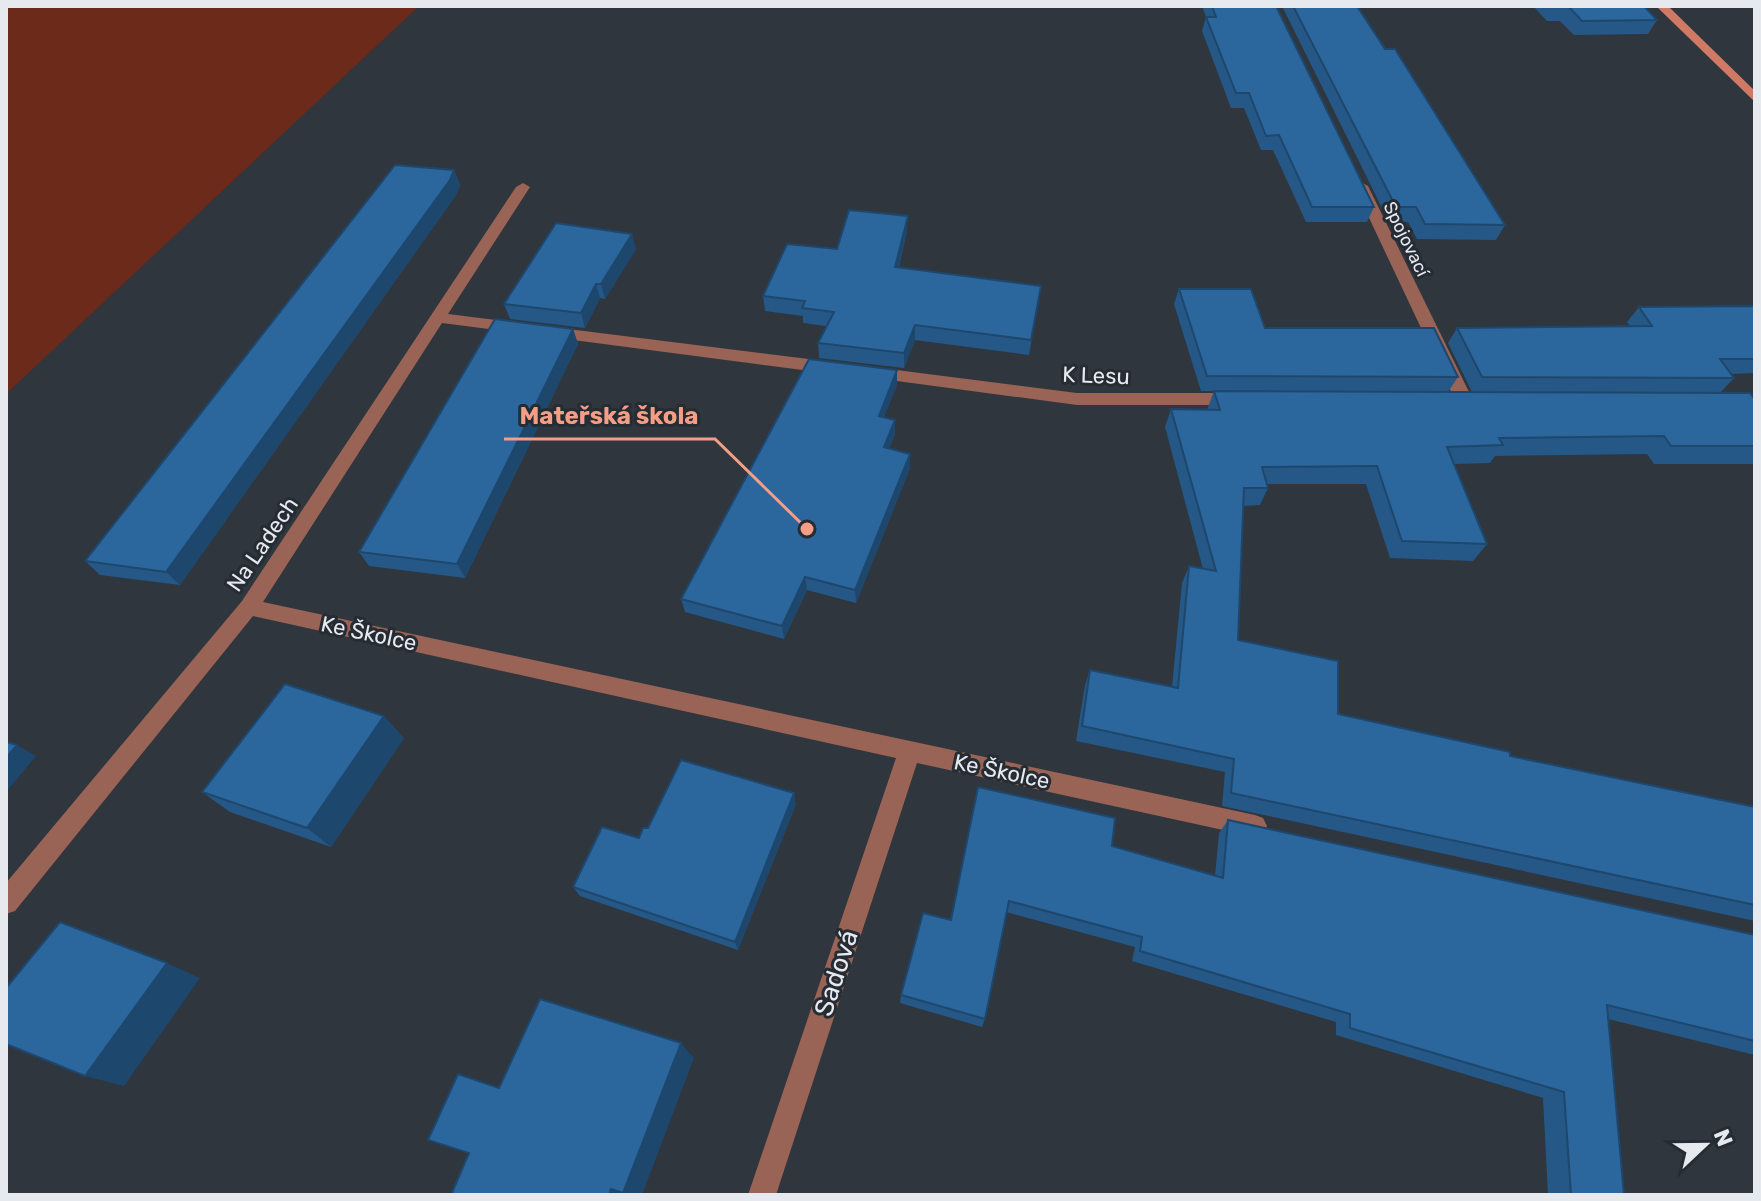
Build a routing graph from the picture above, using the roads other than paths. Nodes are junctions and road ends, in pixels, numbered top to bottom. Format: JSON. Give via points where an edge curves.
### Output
{"nodes":[{"id":1,"x":1662,"y":6,"type":"edge"},
{"id":2,"x":1755,"y":98,"type":"edge"},
{"id":3,"x":1355,"y":175,"type":"edge"},
{"id":4,"x":523,"y":187,"type":"dead end"},
{"id":5,"x":440,"y":318,"type":"junction"},
{"id":6,"x":1247,"y":400,"type":"edge"},
{"id":7,"x":1464,"y":400,"type":"edge"},
{"id":8,"x":249,"y":607,"type":"junction"},
{"id":9,"x":910,"y":750,"type":"junction"},
{"id":10,"x":1279,"y":831,"type":"edge"},
{"id":11,"x":6,"y":902,"type":"edge"},
{"id":12,"x":762,"y":1195,"type":"edge"}],
"edges":[{"from":1,"to":2,"type":"street"},
{"from":3,"to":7,"type":"street","name":"Spojovací"},
{"from":4,"to":5,"type":"street","name":"Na Ladech"},
{"from":5,"to":6,"type":"street","name":"K Lesu","via":[[1077,399]]},
{"from":5,"to":8,"type":"street","name":"Na Ladech"},
{"from":8,"to":9,"type":"street","name":"Ke Školce"},
{"from":8,"to":11,"type":"street","name":"Na Ladech"},
{"from":9,"to":10,"type":"street","name":"Ke Školce"},
{"from":9,"to":12,"type":"street","name":"Sadová"}]}
